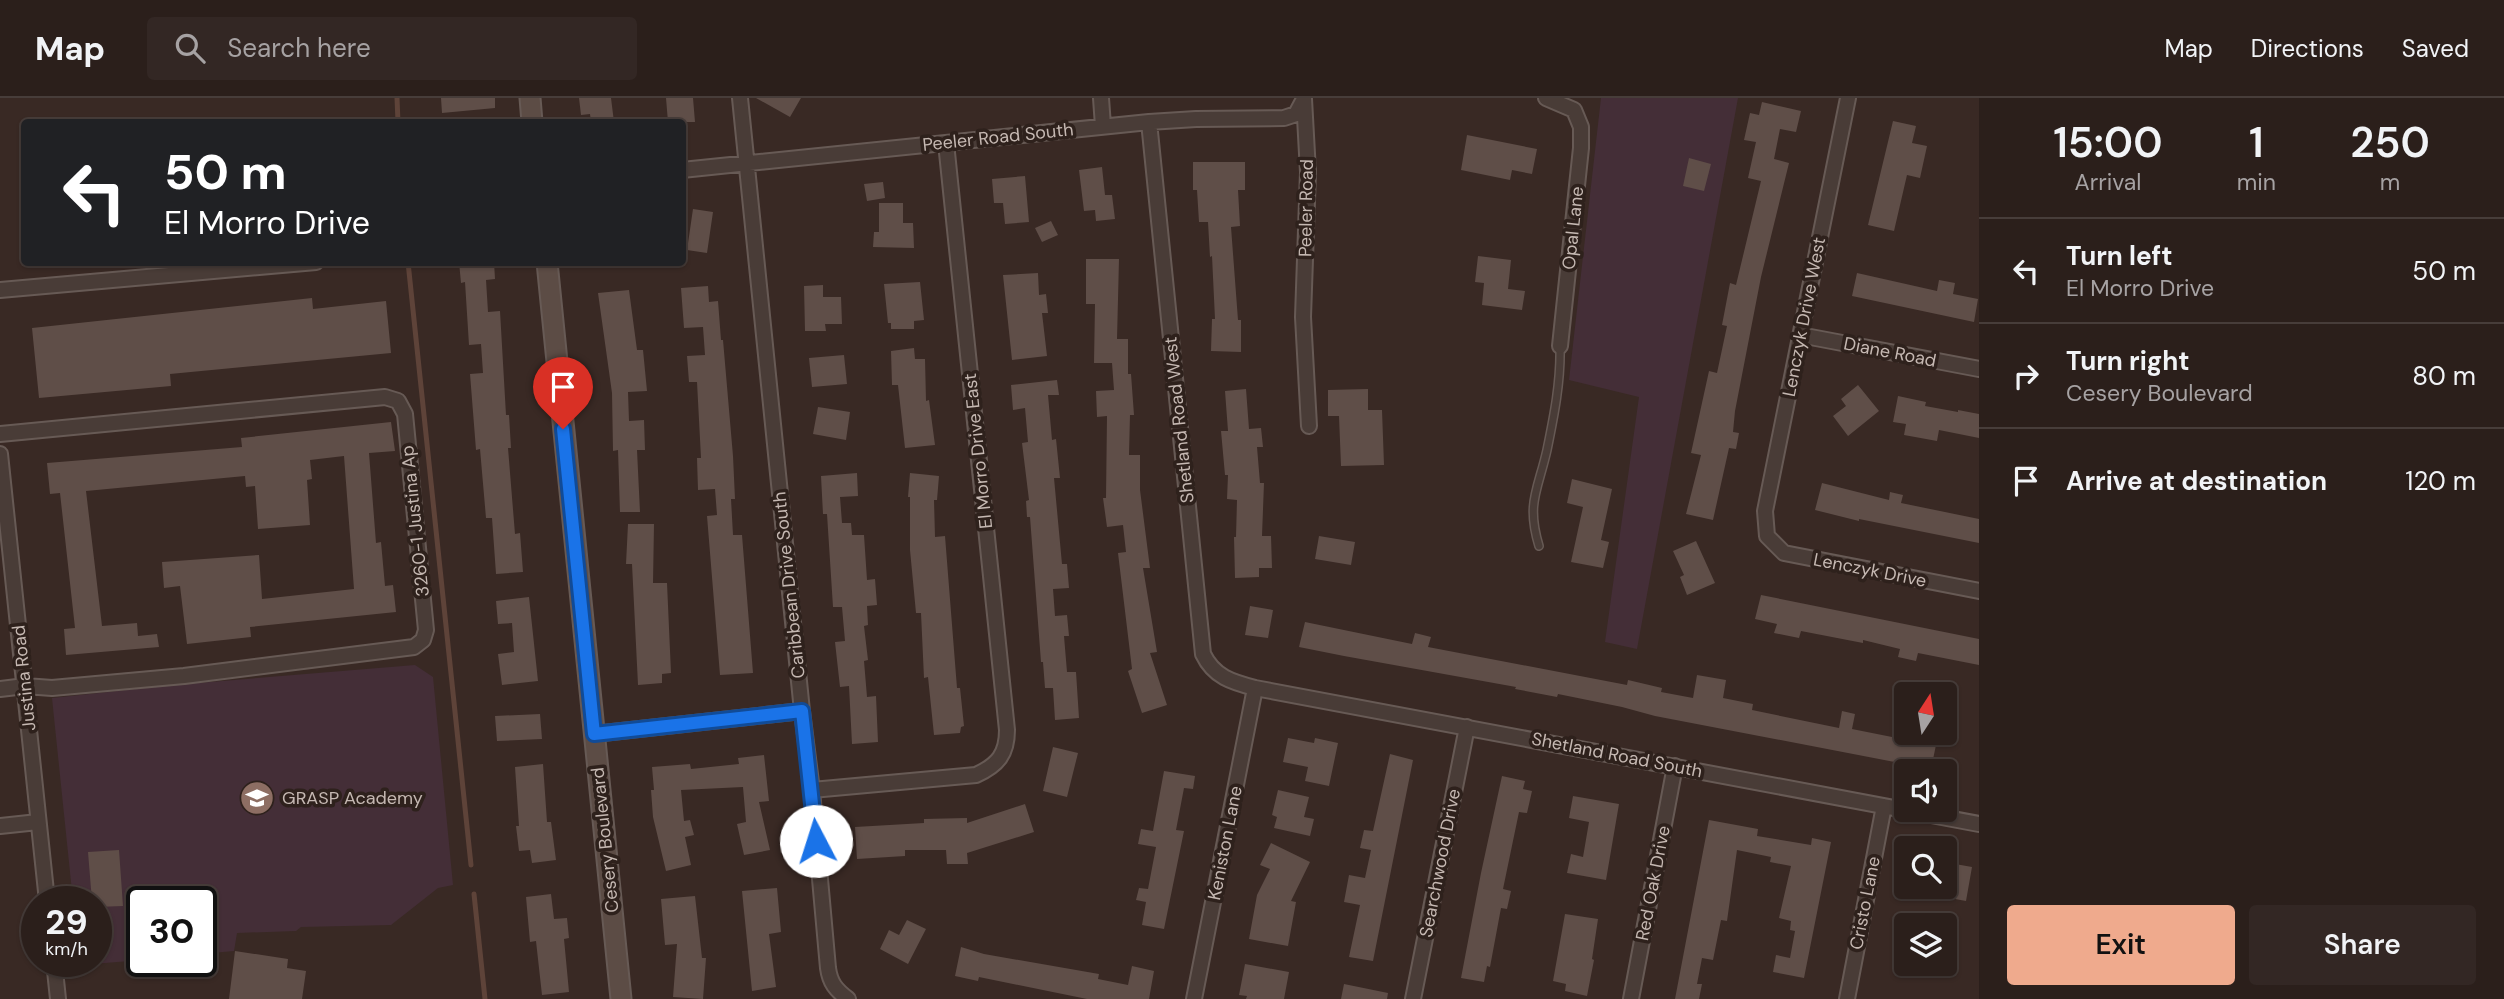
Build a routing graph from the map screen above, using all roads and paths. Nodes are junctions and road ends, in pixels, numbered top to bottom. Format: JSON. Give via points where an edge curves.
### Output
{"nodes":[{"id":1,"x":530,"y":98,"type":"edge"},
{"id":2,"x":740,"y":98,"type":"edge"},
{"id":3,"x":1101,"y":98,"type":"edge"},
{"id":4,"x":1304,"y":98,"type":"edge"},
{"id":5,"x":1546,"y":98,"type":"edge"},
{"id":6,"x":1848,"y":98,"type":"edge"},
{"id":7,"x":533,"y":119,"type":"edge"},
{"id":8,"x":1149,"y":122,"type":"junction"},
{"id":9,"x":1103,"y":126,"type":"junction"},
{"id":10,"x":946,"y":143,"type":"junction"},
{"id":11,"x":746,"y":163,"type":"junction"},
{"id":12,"x":686,"y":170,"type":"edge"},
{"id":13,"x":271,"y":266,"type":"edge"},
{"id":14,"x":547,"y":266,"type":"edge"},
{"id":15,"x":0,"y":290,"type":"edge"},
{"id":16,"x":1800,"y":335,"type":"junction"},
{"id":17,"x":1560,"y":346,"type":"joint"},
{"id":18,"x":1979,"y":369,"type":"edge"},
{"id":19,"x":1309,"y":426,"type":"dead end"},
{"id":20,"x":0,"y":434,"type":"edge"},
{"id":21,"x":0,"y":454,"type":"edge"},
{"id":22,"x":1767,"y":536,"type":"joint"},
{"id":23,"x":1539,"y":546,"type":"dead end"},
{"id":24,"x":1979,"y":591,"type":"edge"},
{"id":25,"x":25,"y":687,"type":"junction"},
{"id":26,"x":1255,"y":688,"type":"junction"},
{"id":27,"x":0,"y":689,"type":"edge"},
{"id":28,"x":802,"y":711,"type":"junction"},
{"id":29,"x":1468,"y":727,"type":"junction"},
{"id":30,"x":594,"y":734,"type":"junction"},
{"id":31,"x":1675,"y":766,"type":"junction"},
{"id":32,"x":812,"y":789,"type":"junction"},
{"id":33,"x":1884,"y":806,"type":"junction"},
{"id":34,"x":38,"y":822,"type":"junction"},
{"id":35,"x":1979,"y":824,"type":"edge"},
{"id":36,"x":0,"y":826,"type":"edge"},
{"id":37,"x":45,"y":886,"type":"edge"},
{"id":38,"x":56,"y":977,"type":"edge"},
{"id":39,"x":58,"y":999,"type":"edge"},
{"id":40,"x":621,"y":999,"type":"edge"},
{"id":41,"x":848,"y":999,"type":"edge"},
{"id":42,"x":1195,"y":999,"type":"edge"},
{"id":43,"x":1413,"y":999,"type":"edge"},
{"id":44,"x":1631,"y":999,"type":"edge"},
{"id":45,"x":1847,"y":999,"type":"edge"}],
"edges":[{"from":1,"to":7,"type":"main road"},
{"from":2,"to":11,"type":"street","name":"Caribbean Drive South"},
{"from":3,"to":9,"type":"street"},
{"from":4,"to":8,"type":"street","name":"Peeler Road South","via":[[1296,114],[1284,118]]},
{"from":4,"to":19,"type":"street","name":"Peeler Road","via":[[1308,172],[1303,317]]},
{"from":5,"to":17,"type":"street","name":"Opal Lane","via":[[1574,110],[1581,127]]},
{"from":6,"to":16,"type":"street","name":"Lenczyk Drive West"},
{"from":8,"to":9,"type":"street","name":"Peeler Road South"},
{"from":8,"to":26,"type":"street","name":"Shetland Road West","via":[[1203,654],[1227,680]]},
{"from":9,"to":10,"type":"street","name":"Peeler Road South"},
{"from":10,"to":11,"type":"street","name":"Peeler Road South"},
{"from":10,"to":32,"type":"street","name":"El Morro Drive East","via":[[1007,746],[991,768],[976,775]]},
{"from":11,"to":12,"type":"street","name":"Peeler Road South"},
{"from":11,"to":28,"type":"street","name":"Caribbean Drive South"},
{"from":13,"to":15,"type":"street"},
{"from":14,"to":30,"type":"main road","name":"Cesery Boulevard"},
{"from":16,"to":18,"type":"street","name":"Diane Road"},
{"from":16,"to":22,"type":"street","name":"Lenczyk Drive West","via":[[1765,512]]},
{"from":17,"to":23,"type":"lane","via":[[1551,426],[1532,503]]},
{"from":20,"to":25,"type":"street","name":"3260-1 Justina Ap","via":[[385,397],[398,401],[405,414],[426,629],[423,640],[414,647],[184,676]]},
{"from":21,"to":25,"type":"street","name":"Justina Road"},
{"from":22,"to":24,"type":"street","name":"Lenczyk Drive","via":[[1784,553]]},
{"from":25,"to":27,"type":"street","name":"3260-1 Justina Ap"},
{"from":25,"to":34,"type":"street","name":"Justina Road"},
{"from":26,"to":29,"type":"street","name":"Shetland Road South"},
{"from":26,"to":42,"type":"street","name":"Keniston Lane"},
{"from":28,"to":30,"type":"street"},
{"from":28,"to":32,"type":"street","name":"Caribbean Drive South"},
{"from":29,"to":31,"type":"street","name":"Shetland Road South"},
{"from":29,"to":43,"type":"street","name":"Searchwood Drive"},
{"from":30,"to":40,"type":"main road","name":"Cesery Boulevard"},
{"from":31,"to":33,"type":"street","name":"Shetland Road South"},
{"from":31,"to":44,"type":"street","name":"Red Oak Drive"},
{"from":32,"to":41,"type":"street","name":"Caribbean Drive South","via":[[830,981]]},
{"from":33,"to":35,"type":"street","name":"Shetland Road South"},
{"from":33,"to":45,"type":"street","name":"Cristo Lane"},
{"from":34,"to":36,"type":"street"},
{"from":34,"to":37,"type":"street","name":"Justina Road"},
{"from":38,"to":39,"type":"street"}]}
